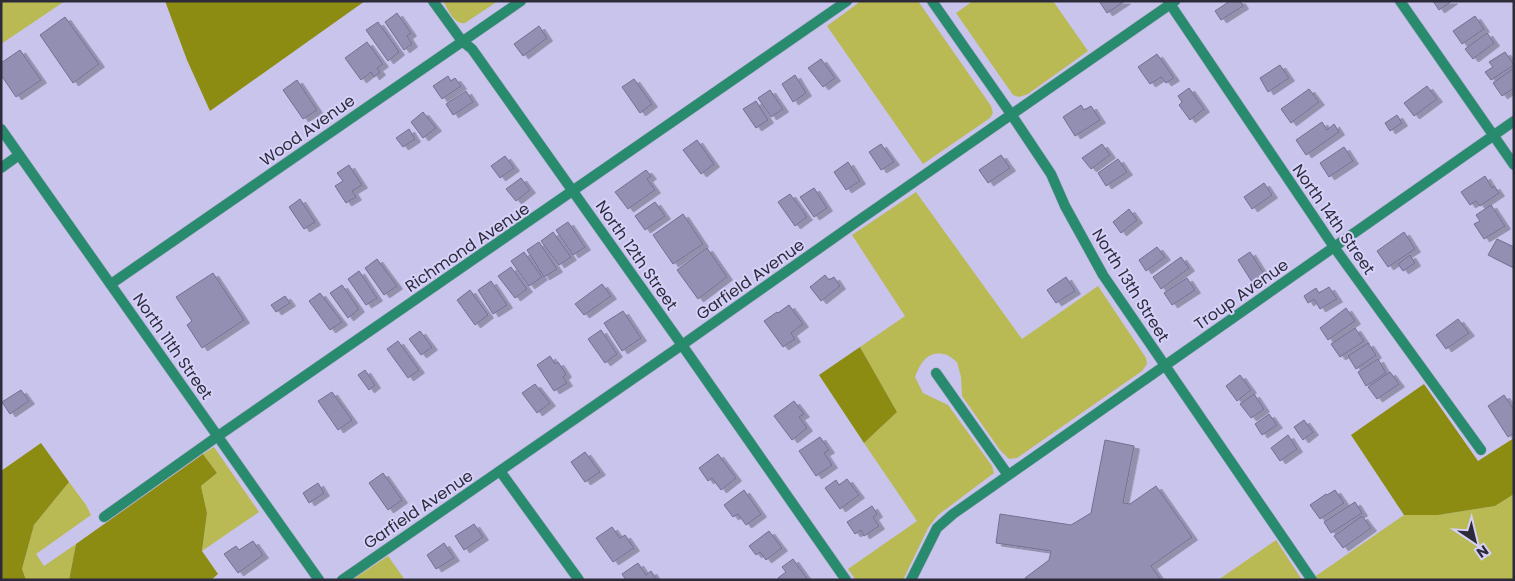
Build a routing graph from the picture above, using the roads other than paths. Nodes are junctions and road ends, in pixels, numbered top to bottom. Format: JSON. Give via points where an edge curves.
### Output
{"nodes":[{"id":1,"x":433,"y":1,"type":"edge"},
{"id":2,"x":521,"y":1,"type":"edge"},
{"id":3,"x":847,"y":1,"type":"edge"},
{"id":4,"x":932,"y":1,"type":"edge"},
{"id":5,"x":1400,"y":1,"type":"edge"},
{"id":6,"x":1171,"y":2,"type":"edge"},
{"id":7,"x":462,"y":41,"type":"junction"},
{"id":8,"x":1011,"y":114,"type":"junction"},
{"id":9,"x":1514,"y":121,"type":"edge"},
{"id":10,"x":1,"y":129,"type":"edge"},
{"id":11,"x":1493,"y":135,"type":"junction"},
{"id":12,"x":20,"y":155,"type":"junction"},
{"id":13,"x":1514,"y":165,"type":"edge"},
{"id":14,"x":1,"y":168,"type":"edge"},
{"id":15,"x":573,"y":192,"type":"junction"},
{"id":16,"x":1334,"y":246,"type":"junction"},
{"id":17,"x":110,"y":284,"type":"junction"},
{"id":18,"x":682,"y":345,"type":"junction"},
{"id":19,"x":1165,"y":366,"type":"junction"},
{"id":20,"x":936,"y":373,"type":"dead end"},
{"id":21,"x":218,"y":436,"type":"junction"},
{"id":22,"x":1481,"y":450,"type":"dead end"},
{"id":23,"x":500,"y":471,"type":"junction"},
{"id":24,"x":1008,"y":476,"type":"junction"},
{"id":25,"x":104,"y":517,"type":"dead end"},
{"id":26,"x":319,"y":580,"type":"edge"},
{"id":27,"x":342,"y":580,"type":"edge"},
{"id":28,"x":579,"y":580,"type":"edge"},
{"id":29,"x":846,"y":580,"type":"edge"},
{"id":30,"x":910,"y":580,"type":"edge"},
{"id":31,"x":1312,"y":580,"type":"edge"}],
"edges":[{"from":1,"to":7,"type":"street","name":"North 12th Street"},
{"from":2,"to":7,"type":"street","name":"Wood Avenue"},
{"from":3,"to":15,"type":"street","name":"Richmond Avenue"},
{"from":4,"to":8,"type":"street","name":"North 13th Street"},
{"from":5,"to":11,"type":"street"},
{"from":6,"to":8,"type":"street","name":"Garfield Avenue"},
{"from":6,"to":16,"type":"street","name":"North 14th Street"},
{"from":7,"to":15,"type":"street","name":"North 12th Street","via":[[472,49]]},
{"from":7,"to":17,"type":"street","name":"Wood Avenue"},
{"from":8,"to":18,"type":"street","name":"Garfield Avenue"},
{"from":8,"to":19,"type":"street","name":"North 13th Street","via":[[1051,174],[1103,275]]},
{"from":9,"to":11,"type":"street","name":"Troup Avenue"},
{"from":10,"to":12,"type":"street","name":"North 11th Street"},
{"from":11,"to":13,"type":"street"},
{"from":11,"to":16,"type":"street","name":"Troup Avenue"},
{"from":12,"to":14,"type":"street"},
{"from":12,"to":17,"type":"street","name":"North 11th Street"},
{"from":15,"to":18,"type":"street","name":"North 12th Street"},
{"from":15,"to":21,"type":"street","name":"Richmond Avenue"},
{"from":16,"to":19,"type":"street","name":"Troup Avenue"},
{"from":16,"to":22,"type":"street","name":"North 14th Street"},
{"from":17,"to":21,"type":"street","name":"North 11th Street"},
{"from":18,"to":23,"type":"street","name":"Garfield Avenue"},
{"from":18,"to":29,"type":"street","name":"North 12th Street"},
{"from":19,"to":24,"type":"street","name":"Troup Avenue"},
{"from":19,"to":31,"type":"street","name":"North 13th Street"},
{"from":20,"to":24,"type":"street"},
{"from":21,"to":25,"type":"street","name":"Richmond Avenue"},
{"from":21,"to":26,"type":"street","name":"North 11th Street"},
{"from":23,"to":27,"type":"street","name":"Garfield Avenue"},
{"from":23,"to":28,"type":"street"},
{"from":24,"to":30,"type":"street","name":"Troup Avenue","via":[[937,528]]}]}
